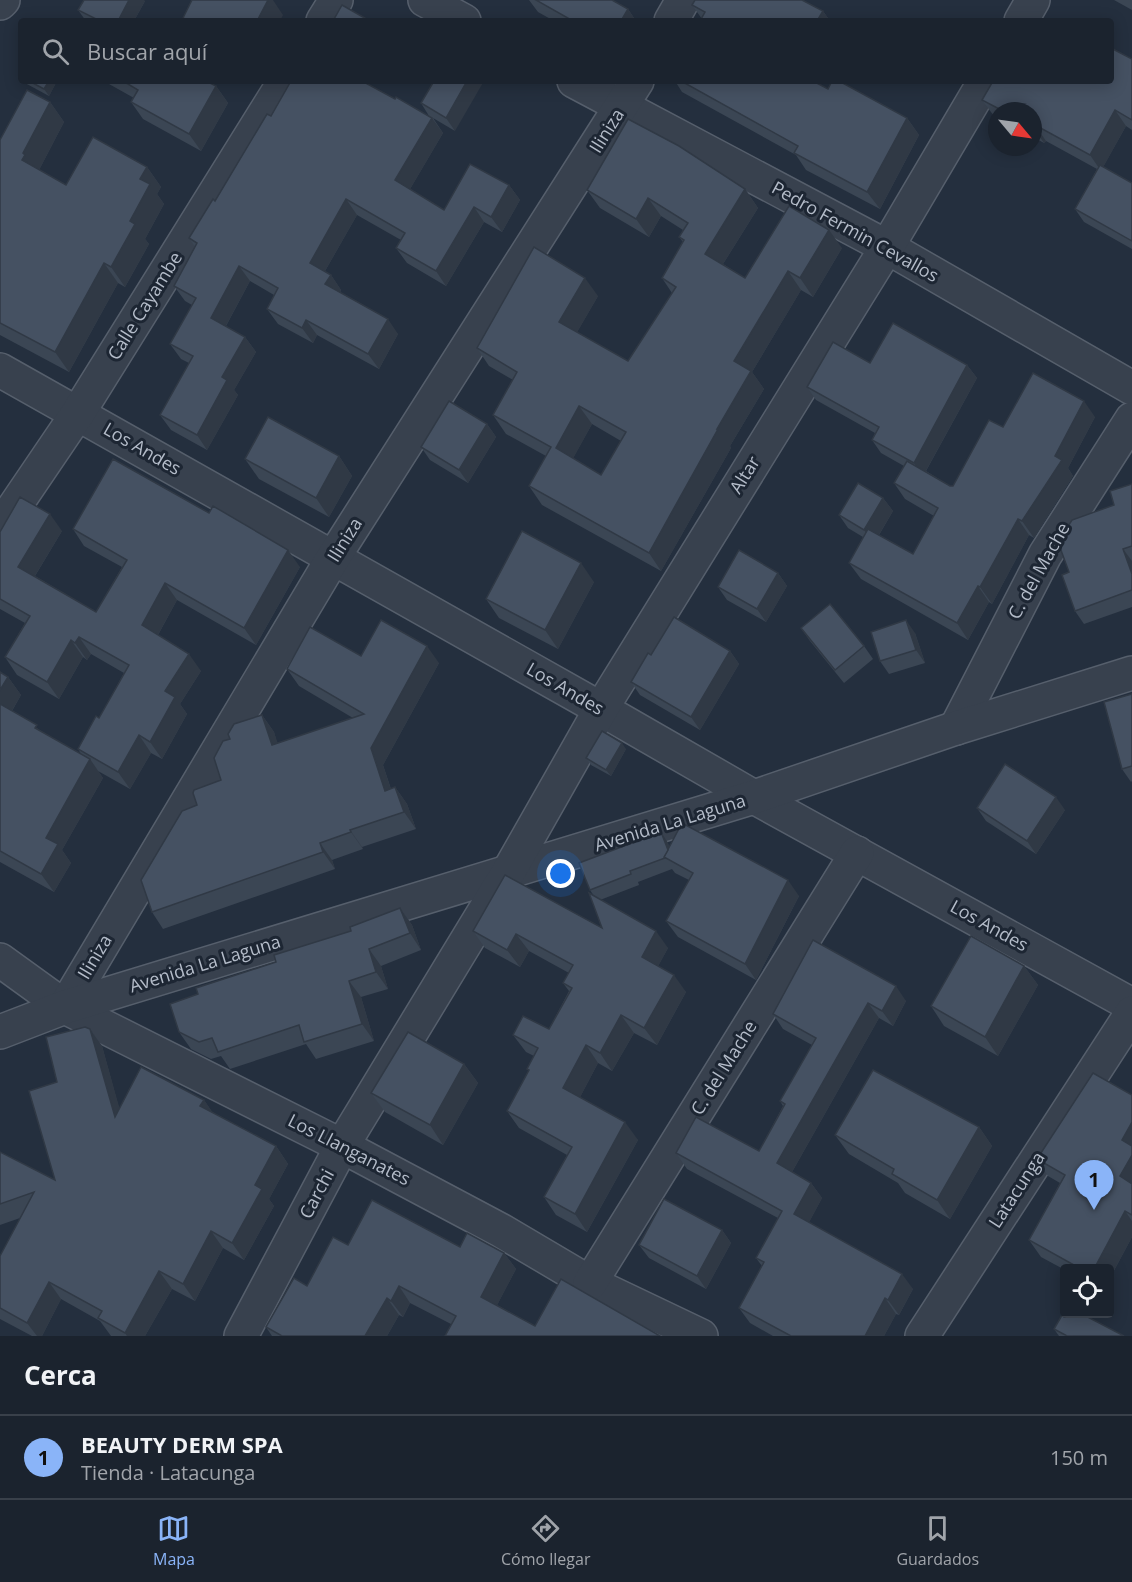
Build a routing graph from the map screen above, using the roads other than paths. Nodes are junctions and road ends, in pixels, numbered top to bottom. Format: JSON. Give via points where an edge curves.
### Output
{"nodes":[{"id":1,"x":336,"y":0,"type":"edge"},
{"id":2,"x":425,"y":0,"type":"edge"},
{"id":3,"x":683,"y":0,"type":"edge"},
{"id":4,"x":1033,"y":0,"type":"edge"},
{"id":5,"x":325,"y":18,"type":"edge"},
{"id":6,"x":458,"y":18,"type":"edge"},
{"id":7,"x":673,"y":18,"type":"edge"},
{"id":8,"x":1023,"y":18,"type":"edge"},
{"id":9,"x":283,"y":84,"type":"edge"},
{"id":10,"x":587,"y":84,"type":"edge"},
{"id":11,"x":983,"y":84,"type":"edge"},
{"id":12,"x":629,"y":94,"type":"edge"},
{"id":13,"x":887,"y":247,"type":"junction"},
{"id":14,"x":0,"y":370,"type":"edge"},
{"id":15,"x":1132,"y":388,"type":"edge"},
{"id":16,"x":78,"y":413,"type":"junction"},
{"id":17,"x":1132,"y":419,"type":"edge"},
{"id":18,"x":0,"y":528,"type":"edge"},
{"id":19,"x":333,"y":558,"type":"junction"},
{"id":20,"x":1132,"y":673,"type":"edge"},
{"id":21,"x":601,"y":709,"type":"junction"},
{"id":22,"x":956,"y":728,"type":"junction"},
{"id":23,"x":754,"y":797,"type":"junction"},
{"id":24,"x":857,"y":853,"type":"junction"},
{"id":25,"x":509,"y":871,"type":"junction"},
{"id":26,"x":0,"y":960,"type":"edge"},
{"id":27,"x":1132,"y":1005,"type":"edge"},
{"id":28,"x":65,"y":1007,"type":"junction"},
{"id":29,"x":1132,"y":1013,"type":"edge"},
{"id":30,"x":0,"y":1032,"type":"edge"},
{"id":31,"x":342,"y":1146,"type":"junction"},
{"id":32,"x":590,"y":1283,"type":"junction"},
{"id":33,"x":241,"y":1336,"type":"edge"},
{"id":34,"x":701,"y":1336,"type":"edge"},
{"id":35,"x":922,"y":1336,"type":"edge"}],
"edges":[{"from":1,"to":5,"type":"street"},
{"from":2,"to":6,"type":"street"},
{"from":3,"to":7,"type":"street"},
{"from":4,"to":8,"type":"street"},
{"from":9,"to":16,"type":"street","name":"Calle Cayambe"},
{"from":10,"to":12,"type":"street","name":"Pedro Fermin Cevallos"},
{"from":11,"to":13,"type":"street","name":"Altar"},
{"from":12,"to":13,"type":"street","name":"Pedro Fermin Cevallos"},
{"from":12,"to":19,"type":"street","name":"Iliniza"},
{"from":13,"to":15,"type":"street","name":"Pedro Fermin Cevallos"},
{"from":13,"to":21,"type":"street","name":"Altar"},
{"from":14,"to":16,"type":"street","name":"Los Andes"},
{"from":16,"to":18,"type":"street","name":"Calle Cayambe"},
{"from":16,"to":19,"type":"street","name":"Los Andes"},
{"from":17,"to":22,"type":"street","name":"C. del Mache","via":[[1045,555]]},
{"from":19,"to":21,"type":"street","name":"Los Andes"},
{"from":19,"to":28,"type":"street","name":"Iliniza"},
{"from":20,"to":22,"type":"street","name":"Avenida La Laguna"},
{"from":21,"to":23,"type":"street","name":"Los Andes"},
{"from":21,"to":25,"type":"street","name":"Altar"},
{"from":22,"to":23,"type":"street","name":"Avenida La Laguna"},
{"from":23,"to":24,"type":"street","name":"Los Andes"},
{"from":23,"to":25,"type":"street","name":"Avenida La Laguna"},
{"from":24,"to":27,"type":"street","name":"Los Andes"},
{"from":24,"to":32,"type":"street","name":"C. del Mache"},
{"from":25,"to":28,"type":"street","name":"Avenida La Laguna"},
{"from":25,"to":31,"type":"street","name":"Carchi"},
{"from":26,"to":28,"type":"street","name":"Los Llanganates"},
{"from":28,"to":30,"type":"street","name":"Avenida La Laguna"},
{"from":28,"to":31,"type":"street","name":"Los Llanganates"},
{"from":29,"to":35,"type":"street","name":"Latacunga"},
{"from":31,"to":32,"type":"street","name":"Los Llanganates"},
{"from":31,"to":33,"type":"street","name":"Carchi"},
{"from":32,"to":34,"type":"street","name":"Los Llanganates"}]}
